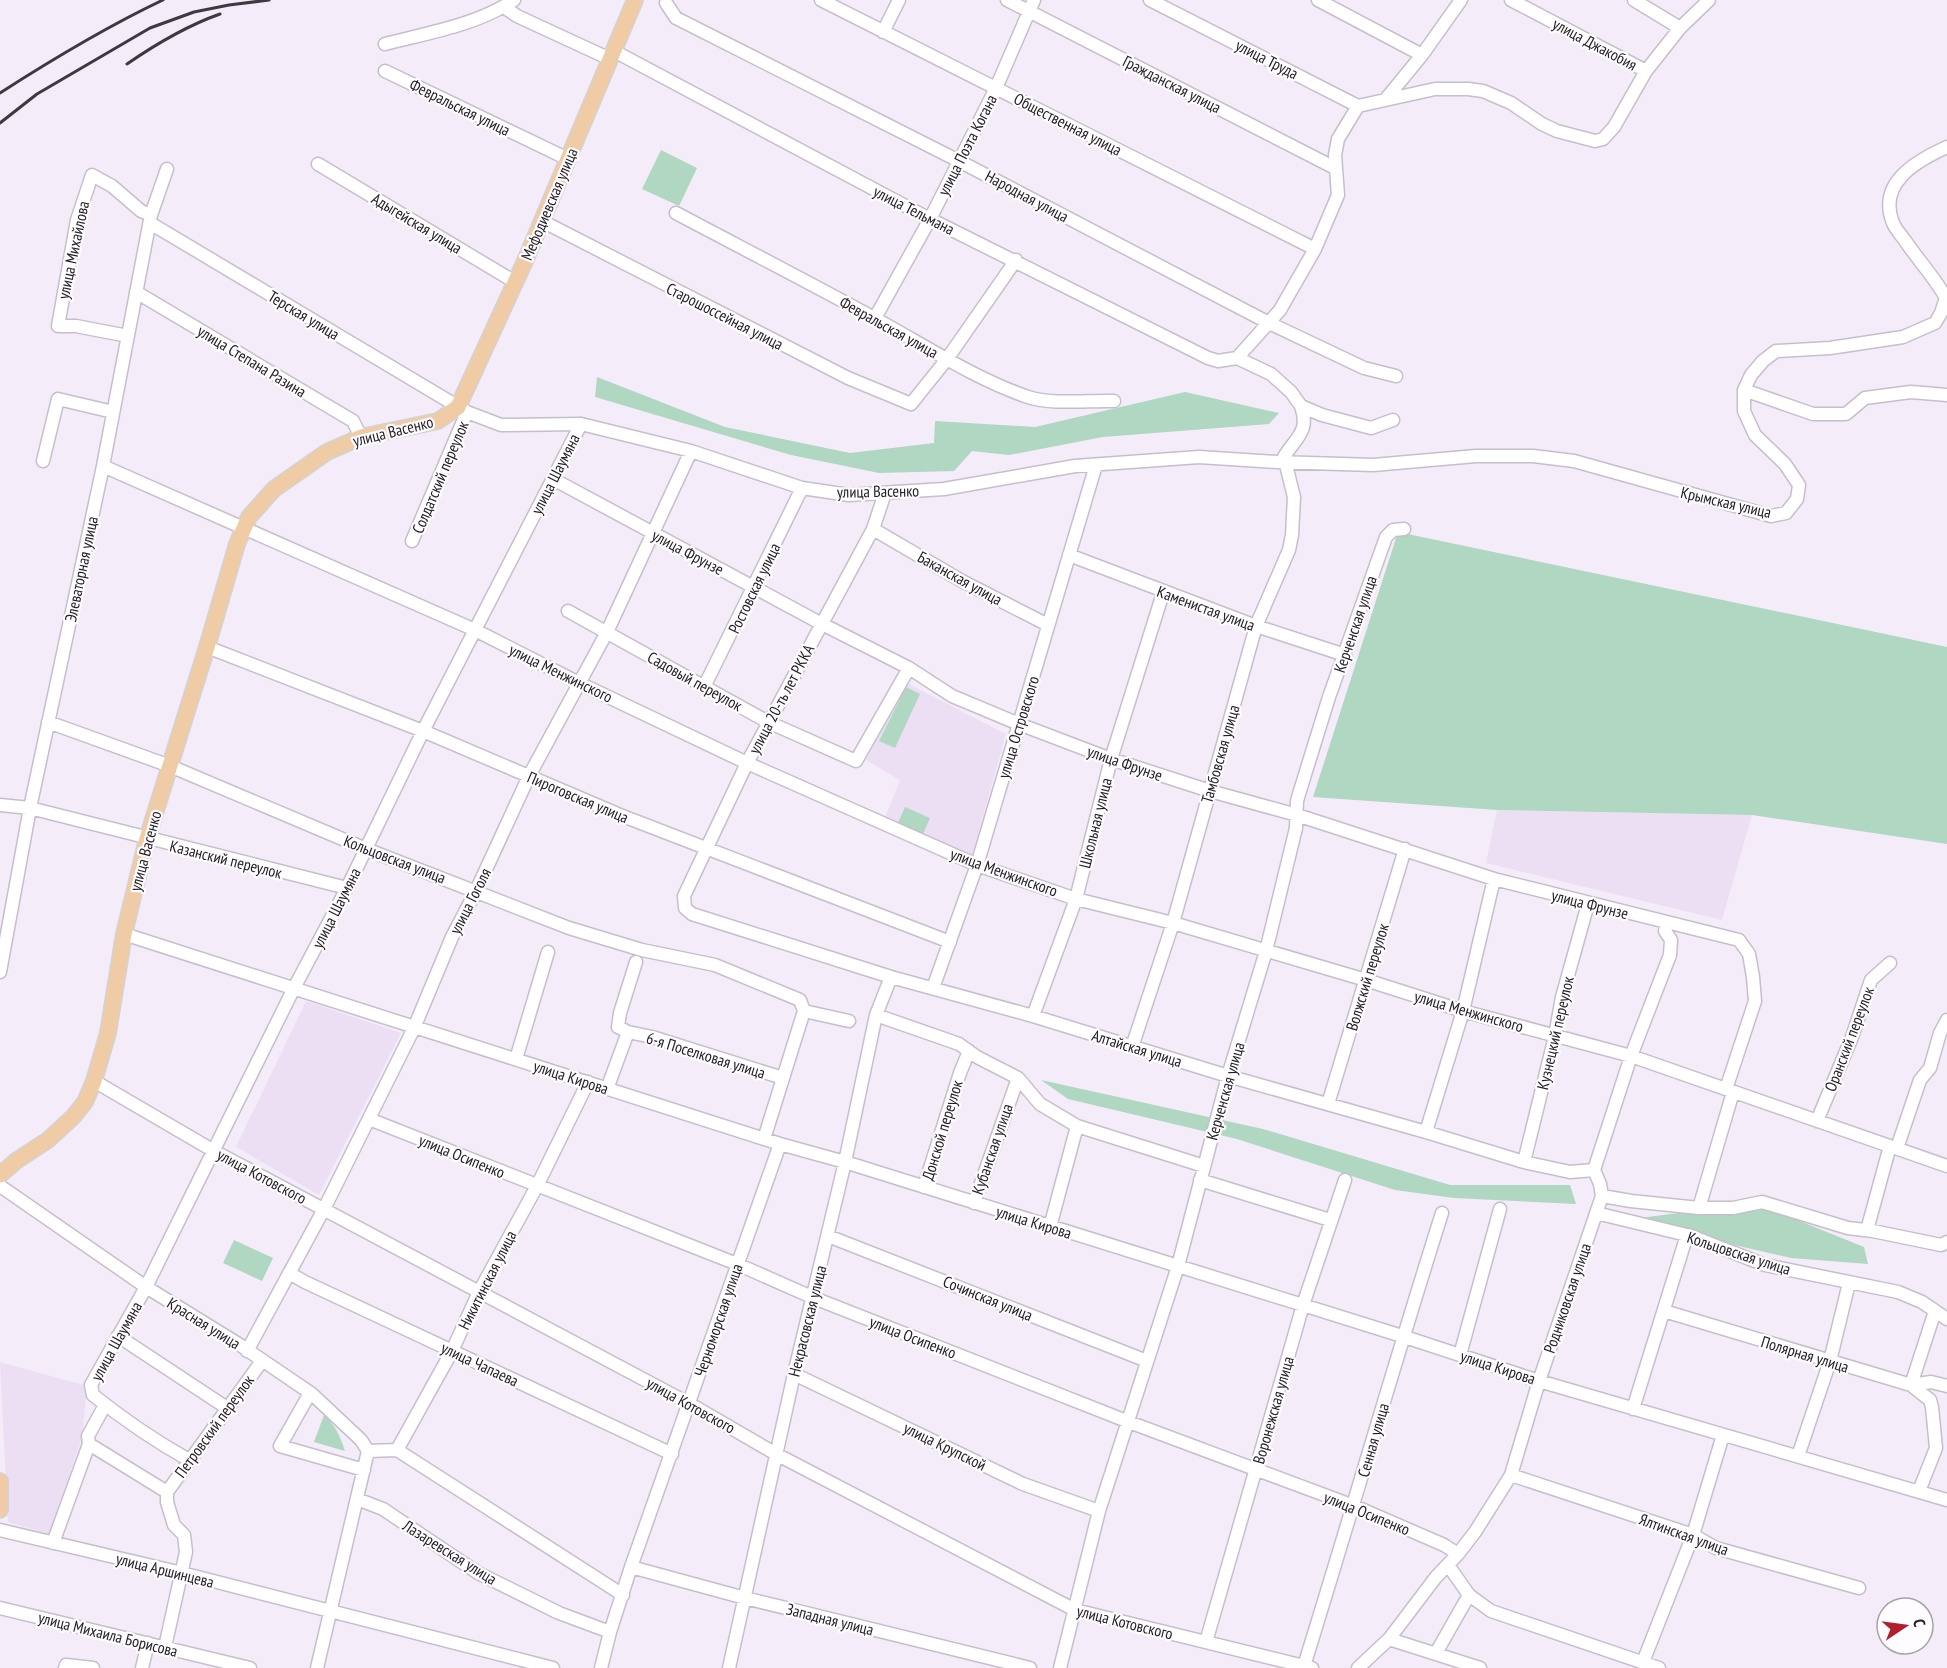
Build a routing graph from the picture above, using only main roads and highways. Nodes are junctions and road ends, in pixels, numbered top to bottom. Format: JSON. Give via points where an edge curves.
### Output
{"nodes":[{"id":1,"x":635,"y":0,"type":"edge"},
{"id":2,"x":463,"y":410,"type":"joint"},
{"id":3,"x":0,"y":1175,"type":"edge"},
{"id":4,"x":0,"y":1481,"type":"edge"},
{"id":5,"x":0,"y":1510,"type":"edge"}],
"edges":[{"from":1,"to":2,"type":"main road","name":"Мефодиевская улица"},
{"from":2,"to":3,"type":"main road","name":"улица Васенко","via":[[438,421],[361,436],[327,452],[274,489],[249,517],[237,544],[147,839],[124,934],[108,1034],[94,1081],[73,1117]]},
{"from":4,"to":5,"type":"main road"}]}
